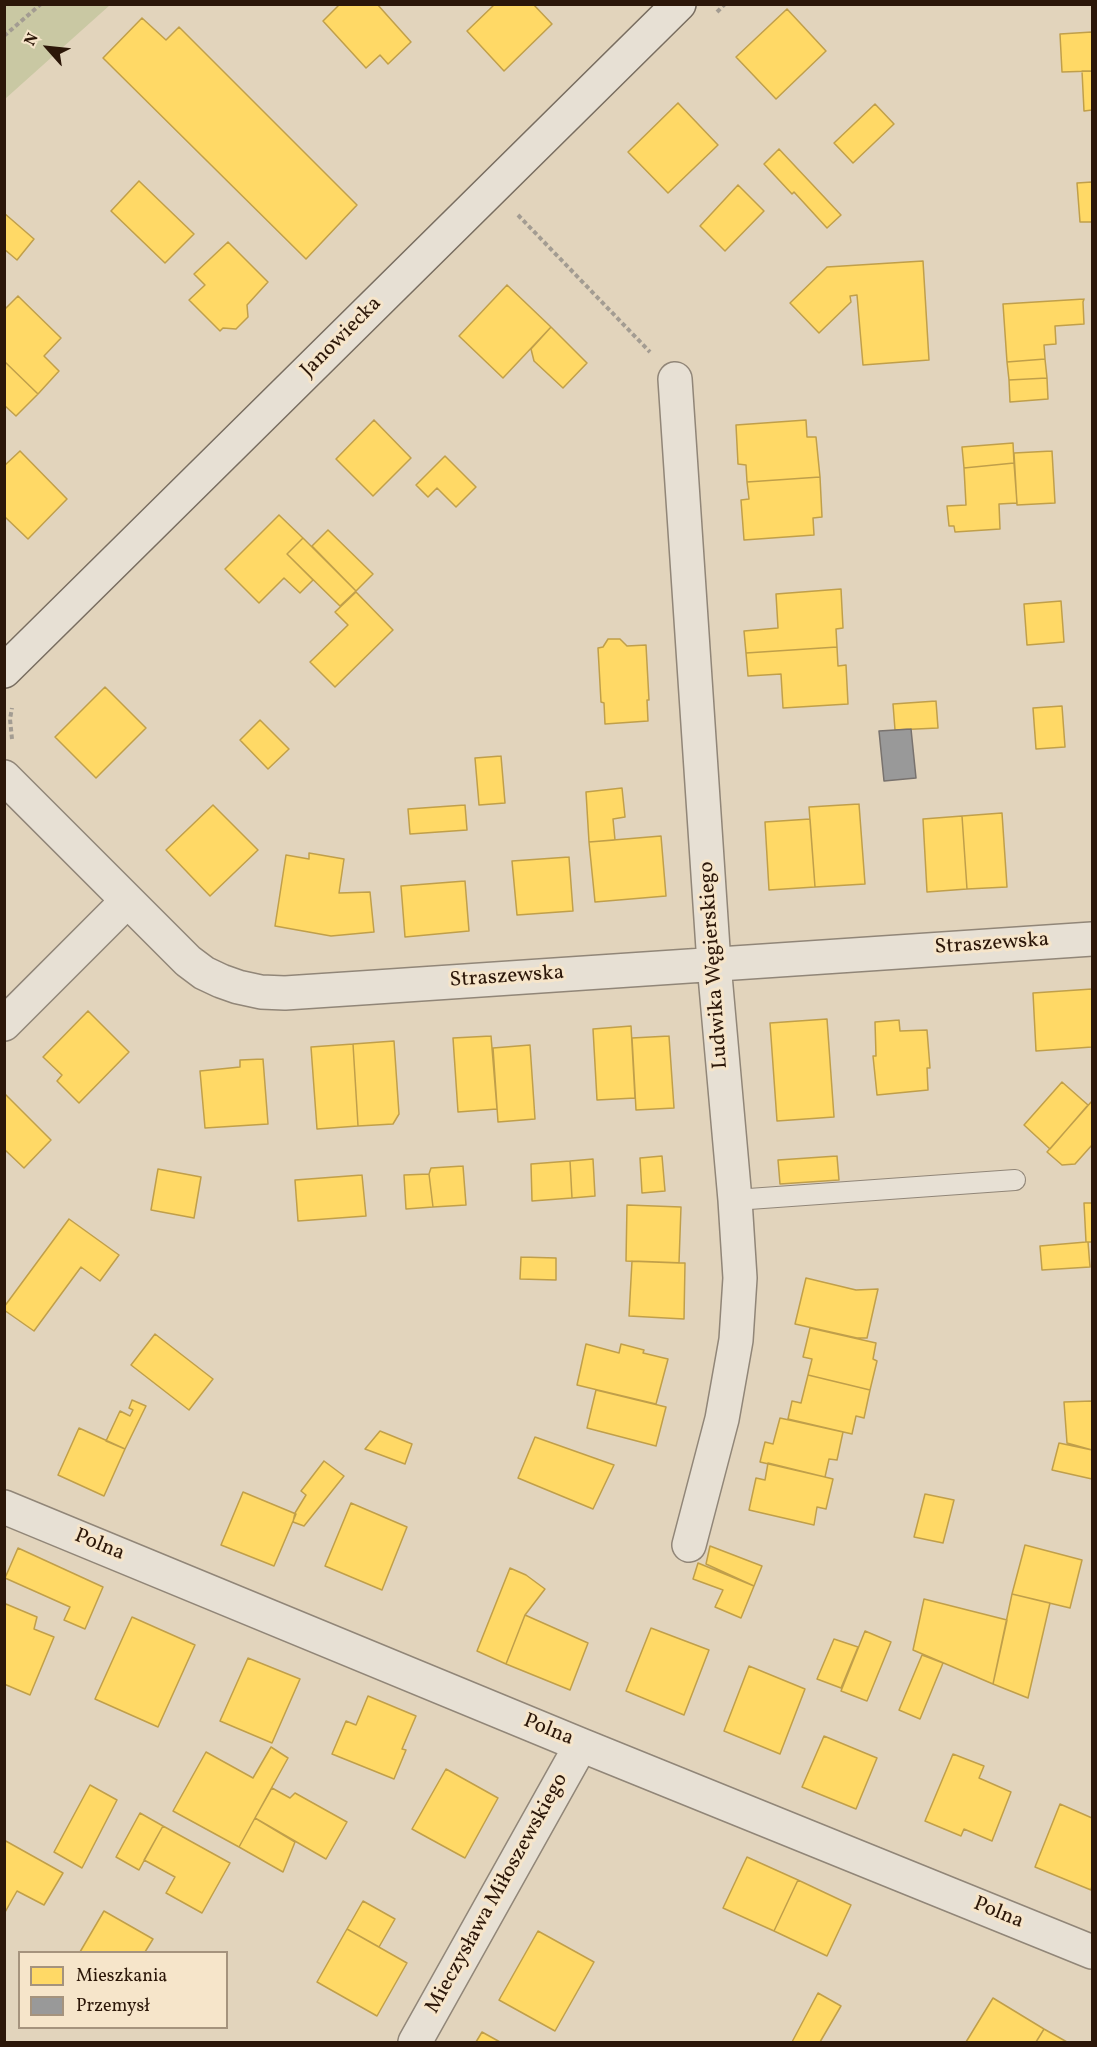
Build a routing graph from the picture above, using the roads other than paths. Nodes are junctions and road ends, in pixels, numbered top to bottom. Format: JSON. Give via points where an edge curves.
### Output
{"nodes":[{"id":1,"x":679,"y":4,"type":"edge"},
{"id":2,"x":675,"y":379,"type":"road end"},
{"id":3,"x":4,"y":671,"type":"edge"},
{"id":4,"x":4,"y":777,"type":"edge"},
{"id":5,"x":127,"y":901,"type":"junction"},
{"id":6,"x":1092,"y":939,"type":"edge"},
{"id":7,"x":714,"y":964,"type":"junction"},
{"id":8,"x":4,"y":1023,"type":"edge"},
{"id":9,"x":1015,"y":1180,"type":"dead end"},
{"id":10,"x":735,"y":1200,"type":"junction"},
{"id":11,"x":4,"y":1507,"type":"edge"},
{"id":12,"x":689,"y":1545,"type":"dead end"},
{"id":13,"x":581,"y":1745,"type":"junction"},
{"id":14,"x":1092,"y":1952,"type":"edge"},
{"id":15,"x":415,"y":2043,"type":"edge"}],
"edges":[{"from":1,"to":3,"type":"street","name":"Janowiecka"},
{"from":2,"to":7,"type":"street","name":"Ludwika Węgierskiego"},
{"from":4,"to":5,"type":"street","name":"Straszewska"},
{"from":5,"to":7,"type":"street","name":"Straszewska","via":[[204,973],[261,992]]},
{"from":5,"to":8,"type":"street"},
{"from":6,"to":7,"type":"street","name":"Straszewska"},
{"from":7,"to":10,"type":"street","name":"Ludwika Węgierskiego"},
{"from":9,"to":10,"type":"lane"},
{"from":10,"to":12,"type":"street","name":"Ludwika Węgierskiego","via":[[740,1278],[736,1340],[722,1419]]},
{"from":11,"to":13,"type":"street","name":"Polna"},
{"from":13,"to":14,"type":"street","name":"Polna"},
{"from":13,"to":15,"type":"street","name":"Mieczysława Miłoszewskiego"}]}
